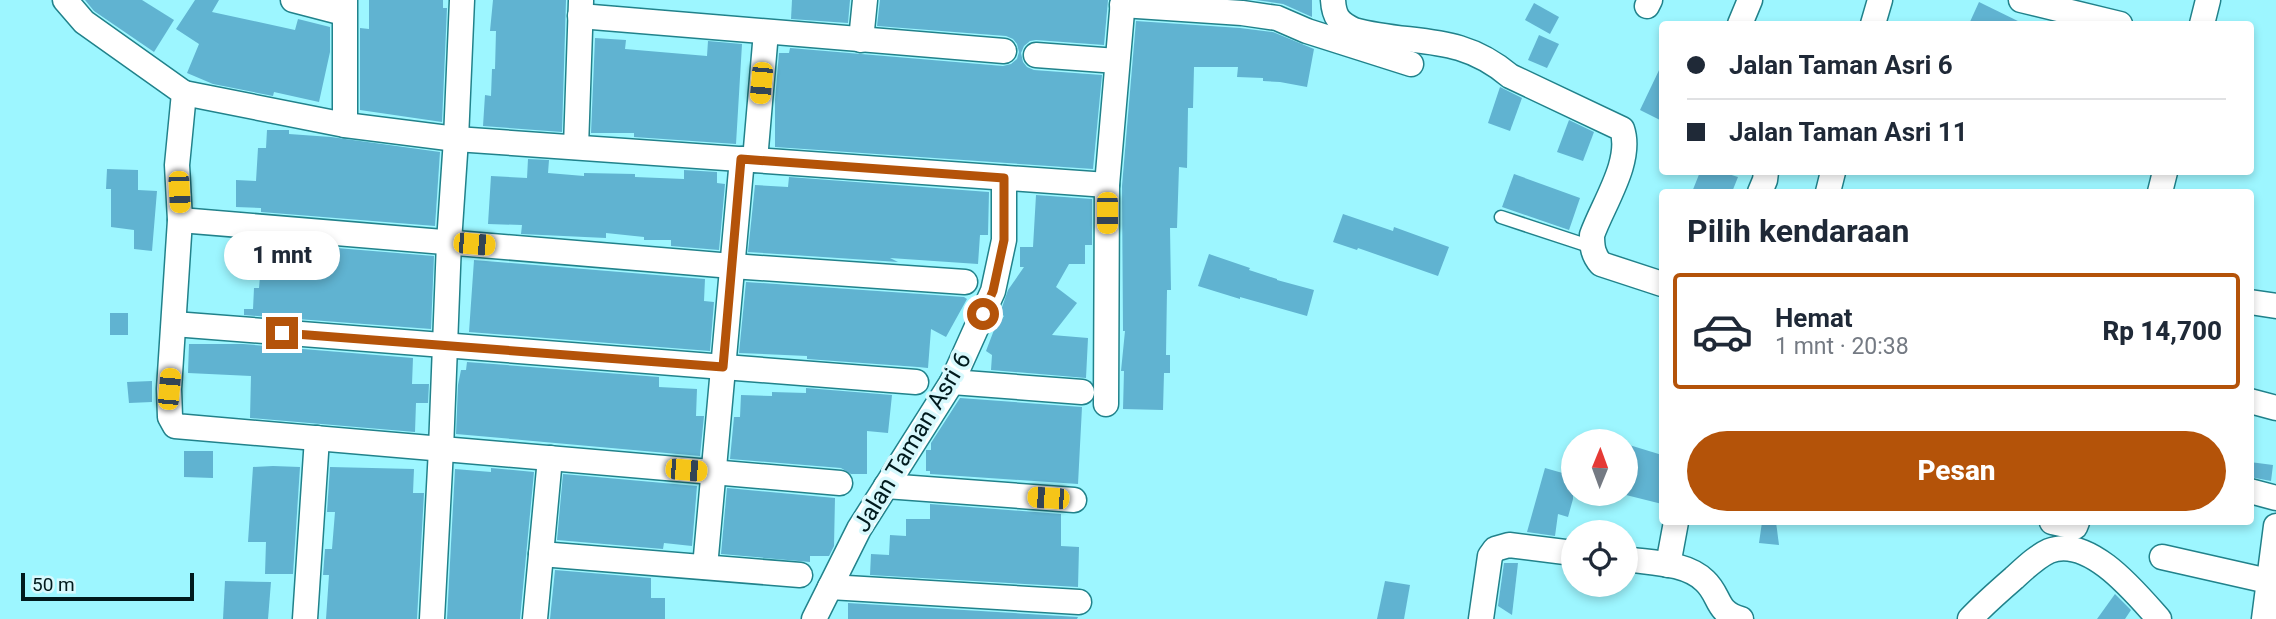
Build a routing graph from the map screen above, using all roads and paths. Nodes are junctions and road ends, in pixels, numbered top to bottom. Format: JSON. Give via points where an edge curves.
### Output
{"nodes":[{"id":1,"x":65,"y":0,"type":"edge"},
{"id":2,"x":293,"y":0,"type":"edge"},
{"id":3,"x":462,"y":0,"type":"edge"},
{"id":4,"x":865,"y":0,"type":"edge"},
{"id":5,"x":1333,"y":0,"type":"edge"},
{"id":6,"x":1750,"y":0,"type":"edge"},
{"id":7,"x":1880,"y":0,"type":"edge"},
{"id":8,"x":2021,"y":0,"type":"edge"},
{"id":9,"x":2208,"y":0,"type":"edge"},
{"id":10,"x":1122,"y":2,"type":"edge"},
{"id":11,"x":344,"y":6,"type":"edge"},
{"id":12,"x":580,"y":8,"type":"edge"},
{"id":13,"x":1741,"y":21,"type":"edge"},
{"id":14,"x":1874,"y":21,"type":"edge"},
{"id":15,"x":2108,"y":21,"type":"edge"},
{"id":16,"x":2203,"y":21,"type":"edge"},
{"id":17,"x":766,"y":32,"type":"junction"},
{"id":18,"x":861,"y":40,"type":"junction"},
{"id":19,"x":1004,"y":51,"type":"dead end"},
{"id":20,"x":1036,"y":55,"type":"dead end"},
{"id":21,"x":1117,"y":61,"type":"junction"},
{"id":22,"x":1411,"y":64,"type":"dead end"},
{"id":23,"x":184,"y":93,"type":"junction"},
{"id":24,"x":345,"y":125,"type":"junction"},
{"id":25,"x":456,"y":139,"type":"junction"},
{"id":26,"x":576,"y":147,"type":"junction"},
{"id":27,"x":748,"y":159,"type":"junction"},
{"id":28,"x":1004,"y":178,"type":"junction"},
{"id":29,"x":1107,"y":185,"type":"junction"},
{"id":30,"x":1500,"y":217,"type":"dead end"},
{"id":31,"x":180,"y":220,"type":"junction"},
{"id":32,"x":449,"y":242,"type":"junction"},
{"id":33,"x":1592,"y":247,"type":"junction"},
{"id":34,"x":732,"y":266,"type":"junction"},
{"id":35,"x":965,"y":282,"type":"dead end"},
{"id":36,"x":1659,"y":283,"type":"edge"},
{"id":37,"x":2254,"y":303,"type":"edge"},
{"id":38,"x":2276,"y":306,"type":"edge"},
{"id":39,"x":174,"y":324,"type":"junction"},
{"id":40,"x":444,"y":345,"type":"junction"},
{"id":41,"x":723,"y":367,"type":"junction"},
{"id":42,"x":916,"y":382,"type":"dead end"},
{"id":43,"x":952,"y":382,"type":"junction"},
{"id":44,"x":1082,"y":393,"type":"dead end"},
{"id":45,"x":2254,"y":402,"type":"edge"},
{"id":46,"x":1106,"y":404,"type":"dead end"},
{"id":47,"x":2276,"y":408,"type":"edge"},
{"id":48,"x":317,"y":438,"type":"junction"},
{"id":49,"x":441,"y":449,"type":"junction"},
{"id":50,"x":550,"y":458,"type":"junction"},
{"id":51,"x":713,"y":472,"type":"junction"},
{"id":52,"x":840,"y":483,"type":"dead end"},
{"id":53,"x":886,"y":486,"type":"junction"},
{"id":54,"x":2254,"y":492,"type":"edge"},
{"id":55,"x":2276,"y":498,"type":"edge"},
{"id":56,"x":1074,"y":500,"type":"dead end"},
{"id":57,"x":1675,"y":525,"type":"edge"},
{"id":58,"x":2276,"y":526,"type":"edge"},
{"id":59,"x":1561,"y":552,"type":"edge"},
{"id":60,"x":541,"y":554,"type":"junction"},
{"id":61,"x":2162,"y":557,"type":"dead end"},
{"id":62,"x":1638,"y":561,"type":"edge"},
{"id":63,"x":1668,"y":565,"type":"junction"},
{"id":64,"x":705,"y":567,"type":"junction"},
{"id":65,"x":800,"y":575,"type":"dead end"},
{"id":66,"x":2268,"y":581,"type":"junction"},
{"id":67,"x":830,"y":587,"type":"junction"},
{"id":68,"x":1079,"y":602,"type":"dead end"},
{"id":69,"x":305,"y":619,"type":"edge"},
{"id":70,"x":432,"y":619,"type":"edge"},
{"id":71,"x":535,"y":619,"type":"edge"},
{"id":72,"x":814,"y":619,"type":"edge"},
{"id":73,"x":1481,"y":619,"type":"edge"},
{"id":74,"x":1741,"y":619,"type":"edge"},
{"id":75,"x":1970,"y":619,"type":"edge"},
{"id":76,"x":2159,"y":619,"type":"edge"},
{"id":77,"x":2264,"y":619,"type":"edge"}],
"edges":[{"from":1,"to":23,"type":"street","via":[[84,22]]},
{"from":2,"to":11,"type":"street"},
{"from":3,"to":25,"type":"street"},
{"from":4,"to":18,"type":"street"},
{"from":5,"to":33,"type":"street","via":[[1336,16],[1346,26],[1461,47],[1510,76],[1622,129],[1626,140],[1622,162],[1592,235]]},
{"from":6,"to":13,"type":"street"},
{"from":7,"to":14,"type":"street"},
{"from":8,"to":15,"type":"street"},
{"from":9,"to":16,"type":"street"},
{"from":10,"to":21,"type":"street"},
{"from":10,"to":22,"type":"street","via":[[1277,18]]},
{"from":11,"to":24,"type":"street"},
{"from":12,"to":17,"type":"street"},
{"from":12,"to":26,"type":"street"},
{"from":17,"to":18,"type":"street"},
{"from":17,"to":27,"type":"street"},
{"from":18,"to":19,"type":"street"},
{"from":20,"to":21,"type":"street"},
{"from":21,"to":29,"type":"street"},
{"from":23,"to":24,"type":"street"},
{"from":23,"to":31,"type":"street","via":[[177,165]]},
{"from":24,"to":25,"type":"street"},
{"from":25,"to":26,"type":"street"},
{"from":25,"to":32,"type":"street"},
{"from":26,"to":27,"type":"street"},
{"from":27,"to":28,"type":"street"},
{"from":27,"to":34,"type":"street"},
{"from":28,"to":29,"type":"street"},
{"from":28,"to":43,"type":"street","name":"Jalan Taman Asri 6","via":[[1004,240],[993,291]]},
{"from":29,"to":46,"type":"street"},
{"from":30,"to":33,"type":"lane"},
{"from":31,"to":32,"type":"street"},
{"from":31,"to":39,"type":"street"},
{"from":32,"to":34,"type":"street"},
{"from":32,"to":40,"type":"street"},
{"from":33,"to":36,"type":"street","via":[[1601,264]]},
{"from":34,"to":35,"type":"street"},
{"from":34,"to":41,"type":"street"},
{"from":37,"to":38,"type":"street"},
{"from":39,"to":40,"type":"street"},
{"from":39,"to":48,"type":"street","via":[[169,389],[175,426]]},
{"from":40,"to":41,"type":"street"},
{"from":40,"to":49,"type":"street"},
{"from":41,"to":42,"type":"street"},
{"from":41,"to":51,"type":"street"},
{"from":43,"to":44,"type":"street"},
{"from":43,"to":53,"type":"street","name":"Jalan Taman Asri 6"},
{"from":45,"to":47,"type":"street"},
{"from":48,"to":49,"type":"street"},
{"from":48,"to":69,"type":"street"},
{"from":49,"to":50,"type":"street"},
{"from":49,"to":70,"type":"street"},
{"from":50,"to":51,"type":"street"},
{"from":50,"to":60,"type":"street"},
{"from":51,"to":52,"type":"street"},
{"from":51,"to":64,"type":"street"},
{"from":53,"to":56,"type":"street"},
{"from":53,"to":67,"type":"street","name":"Jalan Taman Asri 6"},
{"from":54,"to":55,"type":"street"},
{"from":57,"to":63,"type":"street"},
{"from":58,"to":66,"type":"street"},
{"from":59,"to":73,"type":"street","via":[[1509,545],[1495,549],[1490,556]]},
{"from":60,"to":64,"type":"street"},
{"from":60,"to":71,"type":"street"},
{"from":61,"to":66,"type":"street"},
{"from":62,"to":63,"type":"street"},
{"from":63,"to":74,"type":"street","via":[[1697,574],[1725,612]]},
{"from":64,"to":65,"type":"street"},
{"from":66,"to":77,"type":"street"},
{"from":67,"to":68,"type":"street"},
{"from":67,"to":72,"type":"street","name":"Jalan Taman Asri 6"},
{"from":75,"to":76,"type":"street","via":[[2032,562],[2046,552],[2069,548],[2098,561],[2131,587]]}]}
